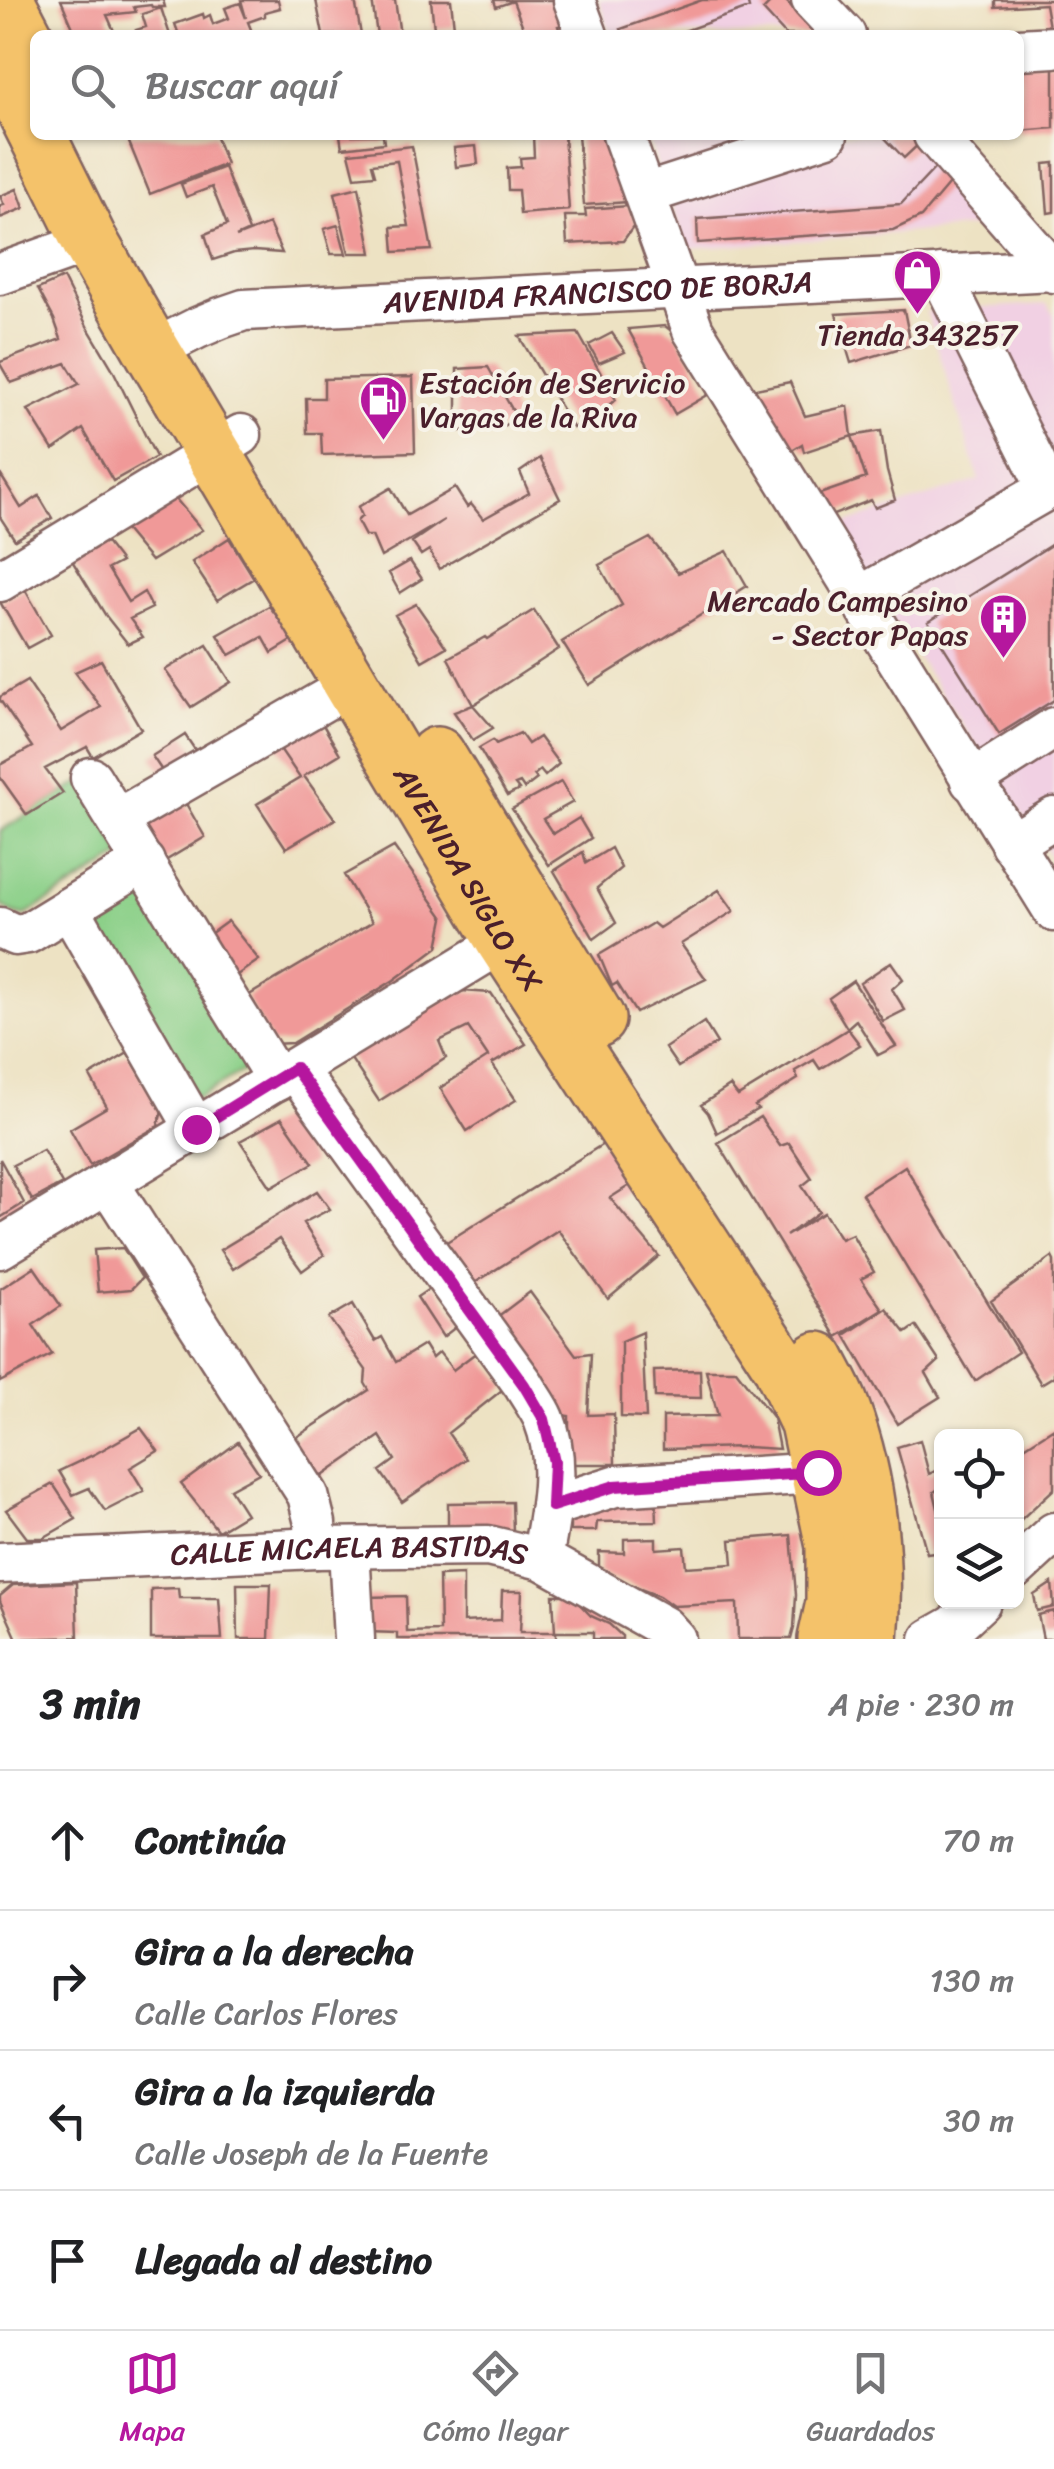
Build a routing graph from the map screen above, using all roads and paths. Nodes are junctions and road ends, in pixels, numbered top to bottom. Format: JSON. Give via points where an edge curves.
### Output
{"nodes":[{"id":1,"x":6,"y":0,"type":"edge"},
{"id":2,"x":574,"y":0,"type":"edge"},
{"id":3,"x":812,"y":0,"type":"edge"},
{"id":4,"x":584,"y":30,"type":"edge"},
{"id":5,"x":839,"y":30,"type":"edge"},
{"id":6,"x":30,"y":46,"type":"edge"},
{"id":7,"x":1054,"y":47,"type":"edge"},
{"id":8,"x":1024,"y":49,"type":"edge"},
{"id":9,"x":0,"y":62,"type":"edge"},
{"id":10,"x":30,"y":121,"type":"edge"},
{"id":11,"x":39,"y":140,"type":"edge"},
{"id":12,"x":78,"y":140,"type":"edge"},
{"id":13,"x":625,"y":140,"type":"edge"},
{"id":14,"x":812,"y":140,"type":"edge"},
{"id":15,"x":938,"y":140,"type":"edge"},
{"id":16,"x":645,"y":194,"type":"junction"},
{"id":17,"x":90,"y":242,"type":"junction"},
{"id":18,"x":1054,"y":271,"type":"edge"},
{"id":19,"x":0,"y":274,"type":"edge"},
{"id":20,"x":941,"y":276,"type":"junction"},
{"id":21,"x":679,"y":288,"type":"junction"},
{"id":22,"x":167,"y":344,"type":"junction"},
{"id":23,"x":227,"y":443,"type":"junction"},
{"id":24,"x":0,"y":581,"type":"edge"},
{"id":25,"x":858,"y":598,"type":"junction"},
{"id":26,"x":352,"y":685,"type":"junction"},
{"id":27,"x":1054,"y":728,"type":"edge"},
{"id":28,"x":91,"y":778,"type":"dead end"},
{"id":29,"x":971,"y":781,"type":"junction"},
{"id":30,"x":1054,"y":818,"type":"edge"},
{"id":31,"x":118,"y":819,"type":"junction"},
{"id":32,"x":1011,"y":844,"type":"junction"},
{"id":33,"x":144,"y":862,"type":"junction"},
{"id":34,"x":69,"y":908,"type":"junction"},
{"id":35,"x":1054,"y":911,"type":"edge"},
{"id":36,"x":0,"y":928,"type":"edge"},
{"id":37,"x":521,"y":931,"type":"junction"},
{"id":38,"x":286,"y":1074,"type":"junction"},
{"id":39,"x":196,"y":1129,"type":"junction"},
{"id":40,"x":108,"y":1182,"type":"junction"},
{"id":41,"x":0,"y":1248,"type":"edge"},
{"id":42,"x":818,"y":1472,"type":"junction"},
{"id":43,"x":552,"y":1506,"type":"junction"},
{"id":44,"x":1054,"y":1532,"type":"edge"},
{"id":45,"x":333,"y":1548,"type":"junction"},
{"id":46,"x":542,"y":1559,"type":"junction"},
{"id":47,"x":1024,"y":1560,"type":"edge"},
{"id":48,"x":0,"y":1563,"type":"edge"},
{"id":49,"x":972,"y":1609,"type":"edge"},
{"id":50,"x":354,"y":1639,"type":"edge"},
{"id":51,"x":675,"y":1639,"type":"edge"},
{"id":52,"x":826,"y":1639,"type":"edge"},
{"id":53,"x":870,"y":1639,"type":"edge"},
{"id":54,"x":930,"y":1639,"type":"edge"}],
"edges":[{"from":1,"to":6,"type":"highway"},
{"from":2,"to":4,"type":"street"},
{"from":3,"to":5,"type":"street"},
{"from":7,"to":8,"type":"street"},
{"from":9,"to":10,"type":"highway","name":"AVENIDA SIGLO XX"},
{"from":11,"to":17,"type":"highway","name":"AVENIDA SIGLO XX"},
{"from":12,"to":22,"type":"highway","name":"AVENIDA SIGLO XX"},
{"from":13,"to":16,"type":"street"},
{"from":14,"to":16,"type":"street"},
{"from":15,"to":18,"type":"street"},
{"from":16,"to":21,"type":"street"},
{"from":17,"to":19,"type":"street"},
{"from":17,"to":22,"type":"highway","name":"AVENIDA SIGLO XX"},
{"from":18,"to":20,"type":"street","name":"AVENIDA FRANCISCO DE BORJA"},
{"from":20,"to":21,"type":"street","name":"AVENIDA FRANCISCO DE BORJA"},
{"from":20,"to":25,"type":"street","via":[[1048,489]]},
{"from":21,"to":22,"type":"street","name":"AVENIDA FRANCISCO DE BORJA","via":[[244,310]]},
{"from":21,"to":25,"type":"street","via":[[693,330]]},
{"from":22,"to":23,"type":"highway","name":"AVENIDA SIGLO XX"},
{"from":23,"to":24,"type":"street"},
{"from":23,"to":26,"type":"highway","name":"AVENIDA SIGLO XX"},
{"from":23,"to":37,"type":"highway","name":"AVENIDA SIGLO XX"},
{"from":25,"to":29,"type":"street"},
{"from":26,"to":31,"type":"street"},
{"from":26,"to":37,"type":"highway","name":"AVENIDA SIGLO XX"},
{"from":27,"to":29,"type":"street"},
{"from":28,"to":31,"type":"street"},
{"from":29,"to":32,"type":"street"},
{"from":30,"to":32,"type":"street"},
{"from":31,"to":33,"type":"street"},
{"from":32,"to":35,"type":"street"},
{"from":33,"to":34,"type":"street"},
{"from":33,"to":38,"type":"street"},
{"from":34,"to":36,"type":"street","via":[[28,932]]},
{"from":34,"to":39,"type":"street"},
{"from":37,"to":38,"type":"street"},
{"from":37,"to":42,"type":"highway","name":"AVENIDA SIGLO XX","via":[[780,1364],[808,1423]]},
{"from":37,"to":53,"type":"highway","name":"AVENIDA SIGLO XX","via":[[639,1088],[841,1405],[867,1514],[874,1594]]},
{"from":38,"to":39,"type":"street"},
{"from":38,"to":43,"type":"street","via":[[524,1385],[544,1419],[554,1462]]},
{"from":39,"to":40,"type":"street"},
{"from":40,"to":41,"type":"street"},
{"from":40,"to":45,"type":"street","via":[[308,1494],[315,1523]]},
{"from":42,"to":43,"type":"street","via":[[615,1486]]},
{"from":42,"to":52,"type":"highway","name":"AVENIDA SIGLO XX","via":[[834,1546]]},
{"from":43,"to":46,"type":"street"},
{"from":44,"to":47,"type":"street"},
{"from":45,"to":46,"type":"street","name":"CALLE MICAELA BASTIDAS","via":[[488,1546]]},
{"from":45,"to":48,"type":"street","name":"CALLE MICAELA BASTIDAS"},
{"from":45,"to":50,"type":"street"},
{"from":46,"to":51,"type":"street","name":"CALLE MICAELA BASTIDAS"},
{"from":49,"to":54,"type":"street"}]}
